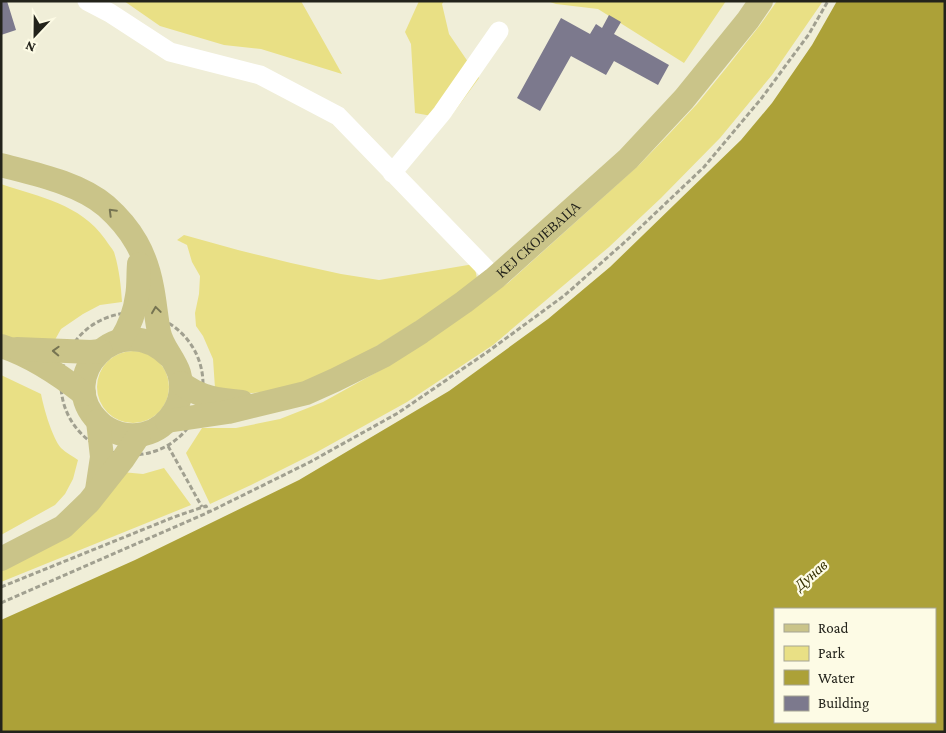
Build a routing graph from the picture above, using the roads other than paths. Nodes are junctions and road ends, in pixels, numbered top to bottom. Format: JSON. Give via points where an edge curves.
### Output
{"nodes":[{"id":1,"x":87,"y":1,"type":"edge"},
{"id":2,"x":761,"y":1,"type":"edge"},
{"id":3,"x":499,"y":30,"type":"dead end"},
{"id":4,"x":1,"y":165,"type":"edge"},
{"id":5,"x":392,"y":173,"type":"junction"},
{"id":6,"x":141,"y":250,"type":"junction"},
{"id":7,"x":495,"y":278,"type":"junction"},
{"id":8,"x":111,"y":346,"type":"junction"},
{"id":9,"x":6,"y":347,"type":"edge"},
{"id":10,"x":169,"y":356,"type":"junction"},
{"id":11,"x":181,"y":383,"type":"junction"},
{"id":12,"x":84,"y":394,"type":"junction"},
{"id":13,"x":200,"y":406,"type":"junction"},
{"id":14,"x":98,"y":421,"type":"junction"},
{"id":15,"x":167,"y":421,"type":"junction"},
{"id":16,"x":139,"y":435,"type":"junction"},
{"id":17,"x":97,"y":491,"type":"junction"},
{"id":18,"x":1,"y":560,"type":"edge"}],
"edges":[{"from":1,"to":5,"type":"lane","via":[[170,52],[260,75],[338,116]]},
{"from":2,"to":7,"type":"main road","name":"КЕЈ СКОЈЕВАЦА","via":[[684,99],[628,159]]},
{"from":3,"to":5,"type":"lane","via":[[442,113]]},
{"from":6,"to":4,"type":"main road","one_way":true,"via":[[133,236],[97,199],[45,177]]},
{"from":5,"to":7,"type":"lane"},
{"from":6,"to":8,"type":"main road","via":[[134,313],[128,328]]},
{"from":10,"to":6,"type":"main road","one_way":true,"via":[[159,333],[152,287]]},
{"from":7,"to":13,"type":"main road","name":"КЕЈ СКОЈЕВАЦА","via":[[383,356],[306,393],[228,412]]},
{"from":8,"to":9,"type":"main road","one_way":true,"via":[[91,352]]},
{"from":8,"to":10,"type":"main road","via":[[131,339],[142,340],[162,348]]},
{"from":8,"to":12,"type":"main road","via":[[93,359],[85,380]]},
{"from":9,"to":12,"type":"main road","via":[[62,377]]},
{"from":10,"to":11,"type":"main road"},
{"from":11,"to":13,"type":"main road"},
{"from":11,"to":15,"type":"main road","via":[[178,404]]},
{"from":12,"to":14,"type":"main road","via":[[91,413]]},
{"from":13,"to":15,"type":"main road","name":"КЕЈ СКОЈЕВАЦА"},
{"from":14,"to":16,"type":"main road","via":[[117,433]]},
{"from":14,"to":17,"type":"main road","via":[[102,457]]},
{"from":15,"to":16,"type":"main road","via":[[149,433]]},
{"from":16,"to":17,"type":"main road"},
{"from":17,"to":18,"type":"main road","via":[[63,527]]}]}
